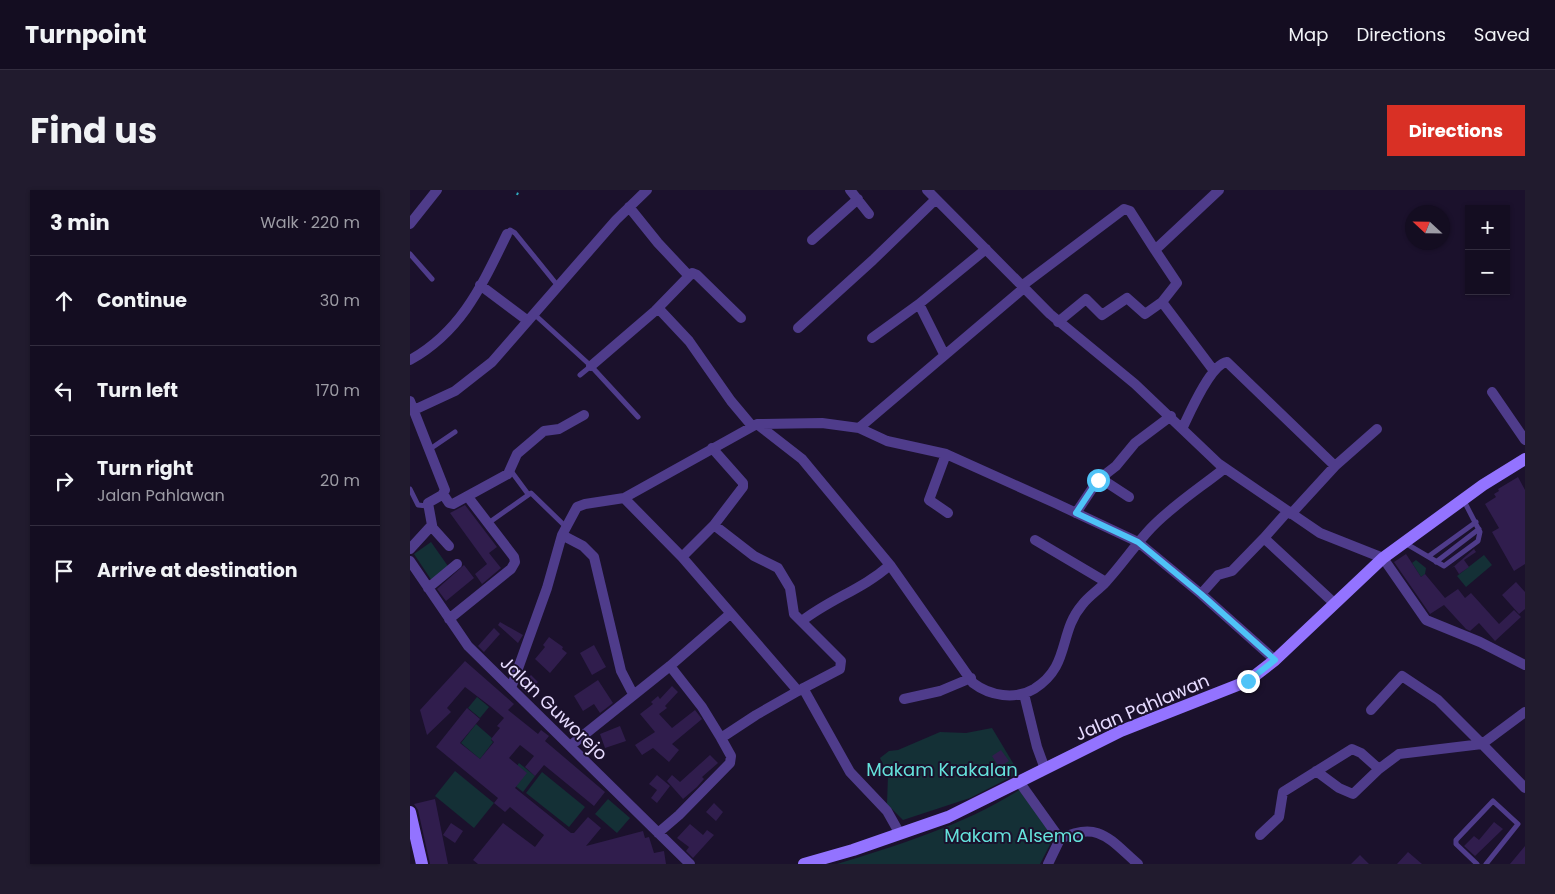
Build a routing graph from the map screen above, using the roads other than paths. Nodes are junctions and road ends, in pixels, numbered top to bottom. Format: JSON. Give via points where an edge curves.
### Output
{"nodes":[{"id":1,"x":437,"y":190,"type":"edge"},
{"id":2,"x":647,"y":190,"type":"edge"},
{"id":3,"x":850,"y":190,"type":"edge"},
{"id":4,"x":926,"y":190,"type":"edge"},
{"id":5,"x":1219,"y":190,"type":"edge"},
{"id":6,"x":858,"y":199,"type":"junction"},
{"id":7,"x":936,"y":199,"type":"junction"},
{"id":8,"x":629,"y":207,"type":"junction"},
{"id":9,"x":869,"y":214,"type":"dead end"},
{"id":10,"x":410,"y":224,"type":"edge"},
{"id":11,"x":507,"y":234,"type":"joint"},
{"id":12,"x":812,"y":240,"type":"dead end"},
{"id":13,"x":986,"y":249,"type":"junction"},
{"id":14,"x":1155,"y":250,"type":"junction"},
{"id":15,"x":410,"y":254,"type":"edge"},
{"id":16,"x":689,"y":276,"type":"junction"},
{"id":17,"x":432,"y":279,"type":"dead end"},
{"id":18,"x":480,"y":285,"type":"junction"},
{"id":19,"x":559,"y":286,"type":"junction"},
{"id":20,"x":1024,"y":286,"type":"junction"},
{"id":21,"x":1162,"y":302,"type":"junction"},
{"id":22,"x":919,"y":304,"type":"junction"},
{"id":23,"x":658,"y":308,"type":"junction"},
{"id":24,"x":531,"y":317,"type":"junction"},
{"id":25,"x":741,"y":318,"type":"dead end"},
{"id":26,"x":1058,"y":322,"type":"junction"},
{"id":27,"x":798,"y":328,"type":"dead end"},
{"id":28,"x":872,"y":338,"type":"dead end"},
{"id":29,"x":944,"y":354,"type":"junction"},
{"id":30,"x":410,"y":360,"type":"edge"},
{"id":31,"x":591,"y":366,"type":"junction"},
{"id":32,"x":1214,"y":371,"type":"junction"},
{"id":33,"x":580,"y":375,"type":"dead end"},
{"id":34,"x":1492,"y":392,"type":"dead end"},
{"id":35,"x":412,"y":406,"type":"edge"},
{"id":36,"x":584,"y":415,"type":"dead end"},
{"id":37,"x":1171,"y":416,"type":"junction"},
{"id":38,"x":638,"y":417,"type":"dead end"},
{"id":39,"x":754,"y":425,"type":"junction"},
{"id":40,"x":1182,"y":427,"type":"junction"},
{"id":41,"x":860,"y":428,"type":"junction"},
{"id":42,"x":1378,"y":429,"type":"dead end"},
{"id":43,"x":455,"y":432,"type":"dead end"},
{"id":44,"x":1525,"y":440,"type":"edge"},
{"id":45,"x":712,"y":448,"type":"junction"},
{"id":46,"x":430,"y":449,"type":"junction"},
{"id":47,"x":946,"y":454,"type":"junction"},
{"id":48,"x":1525,"y":459,"type":"edge"},
{"id":49,"x":1335,"y":466,"type":"junction"},
{"id":50,"x":1225,"y":468,"type":"junction"},
{"id":51,"x":511,"y":471,"type":"junction"},
{"id":52,"x":1100,"y":478,"type":"junction"},
{"id":53,"x":410,"y":489,"type":"edge"},
{"id":54,"x":443,"y":494,"type":"junction"},
{"id":55,"x":528,"y":494,"type":"junction"},
{"id":56,"x":468,"y":497,"type":"junction"},
{"id":57,"x":1129,"y":497,"type":"dead end"},
{"id":58,"x":624,"y":498,"type":"junction"},
{"id":59,"x":1463,"y":499,"type":"junction"},
{"id":60,"x":427,"y":506,"type":"junction"},
{"id":61,"x":1289,"y":512,"type":"junction"},
{"id":62,"x":948,"y":513,"type":"dead end"},
{"id":63,"x":1076,"y":513,"type":"junction"},
{"id":64,"x":1476,"y":522,"type":"junction"},
{"id":65,"x":487,"y":524,"type":"junction"},
{"id":66,"x":714,"y":525,"type":"junction"},
{"id":67,"x":431,"y":526,"type":"junction"},
{"id":68,"x":1479,"y":529,"type":"junction"},
{"id":69,"x":564,"y":531,"type":"junction"},
{"id":70,"x":1264,"y":538,"type":"junction"},
{"id":71,"x":1036,"y":540,"type":"dead end"},
{"id":72,"x":1138,"y":542,"type":"junction"},
{"id":73,"x":1403,"y":542,"type":"junction"},
{"id":74,"x":449,"y":546,"type":"dead end"},
{"id":75,"x":410,"y":549,"type":"edge"},
{"id":76,"x":1429,"y":556,"type":"junction"},
{"id":77,"x":682,"y":557,"type":"junction"},
{"id":78,"x":1383,"y":558,"type":"junction"},
{"id":79,"x":410,"y":561,"type":"edge"},
{"id":80,"x":1436,"y":562,"type":"junction"},
{"id":81,"x":457,"y":564,"type":"dead end"},
{"id":82,"x":890,"y":565,"type":"junction"},
{"id":83,"x":1106,"y":582,"type":"junction"},
{"id":84,"x":428,"y":588,"type":"junction"},
{"id":85,"x":1201,"y":594,"type":"junction"},
{"id":86,"x":1334,"y":603,"type":"junction"},
{"id":87,"x":730,"y":614,"type":"junction"},
{"id":88,"x":449,"y":619,"type":"junction"},
{"id":89,"x":802,"y":621,"type":"junction"},
{"id":90,"x":1275,"y":660,"type":"junction"},
{"id":91,"x":1525,"y":665,"type":"edge"},
{"id":92,"x":670,"y":666,"type":"junction"},
{"id":93,"x":970,"y":678,"type":"junction"},
{"id":94,"x":511,"y":688,"type":"junction"},
{"id":95,"x":801,"y":690,"type":"junction"},
{"id":96,"x":633,"y":694,"type":"junction"},
{"id":97,"x":1024,"y":694,"type":"junction"},
{"id":98,"x":904,"y":699,"type":"dead end"},
{"id":99,"x":1371,"y":710,"type":"dead end"},
{"id":100,"x":1525,"y":712,"type":"edge"},
{"id":101,"x":722,"y":738,"type":"junction"},
{"id":102,"x":1482,"y":744,"type":"junction"},
{"id":103,"x":570,"y":746,"type":"junction"},
{"id":104,"x":1045,"y":769,"type":"junction"},
{"id":105,"x":1379,"y":769,"type":"junction"},
{"id":106,"x":1316,"y":771,"type":"junction"},
{"id":107,"x":1020,"y":783,"type":"junction"},
{"id":108,"x":1525,"y":788,"type":"edge"},
{"id":109,"x":410,"y":812,"type":"edge"},
{"id":110,"x":658,"y":833,"type":"junction"},
{"id":111,"x":900,"y":834,"type":"junction"},
{"id":112,"x":1260,"y":835,"type":"dead end"},
{"id":113,"x":1060,"y":839,"type":"junction"},
{"id":114,"x":422,"y":864,"type":"edge"},
{"id":115,"x":690,"y":864,"type":"edge"},
{"id":116,"x":804,"y":864,"type":"edge"},
{"id":117,"x":1048,"y":864,"type":"edge"},
{"id":118,"x":1138,"y":864,"type":"edge"},
{"id":119,"x":1477,"y":864,"type":"edge"},
{"id":120,"x":1486,"y":864,"type":"edge"}],
"edges":[{"from":1,"to":10,"type":"street"},
{"from":2,"to":8,"type":"street"},
{"from":3,"to":6,"type":"street"},
{"from":4,"to":7,"type":"street"},
{"from":5,"to":14,"type":"street"},
{"from":6,"to":9,"type":"street"},
{"from":6,"to":12,"type":"street"},
{"from":7,"to":13,"type":"street"},
{"from":7,"to":27,"type":"street"},
{"from":8,"to":16,"type":"street"},
{"from":8,"to":19,"type":"street"},
{"from":11,"to":18,"type":"street"},
{"from":11,"to":19,"type":"lane","via":[[510,230],[515,233]]},
{"from":13,"to":20,"type":"street"},
{"from":13,"to":22,"type":"street"},
{"from":14,"to":20,"type":"street","via":[[1130,211],[1124,209]]},
{"from":14,"to":21,"type":"street","via":[[1177,283]]},
{"from":15,"to":17,"type":"lane"},
{"from":16,"to":23,"type":"street"},
{"from":16,"to":25,"type":"street","via":[[692,273],[697,275]]},
{"from":18,"to":24,"type":"street"},
{"from":18,"to":30,"type":"street","via":[[449,332]]},
{"from":19,"to":24,"type":"street"},
{"from":20,"to":26,"type":"street"},
{"from":20,"to":29,"type":"street"},
{"from":21,"to":26,"type":"street","via":[[1145,314],[1127,298],[1102,315],[1086,299]]},
{"from":21,"to":32,"type":"street"},
{"from":22,"to":28,"type":"street"},
{"from":22,"to":29,"type":"street"},
{"from":23,"to":31,"type":"street"},
{"from":23,"to":39,"type":"street","via":[[689,341],[731,401]]},
{"from":24,"to":31,"type":"lane"},
{"from":24,"to":35,"type":"street","via":[[492,362],[466,384],[441,399]]},
{"from":26,"to":37,"type":"street"},
{"from":29,"to":41,"type":"street"},
{"from":31,"to":33,"type":"lane"},
{"from":31,"to":38,"type":"lane"},
{"from":32,"to":40,"type":"street"},
{"from":32,"to":49,"type":"street","via":[[1223,362],[1230,364]]},
{"from":34,"to":44,"type":"street"},
{"from":35,"to":46,"type":"street"},
{"from":36,"to":51,"type":"street","via":[[559,429],[544,431],[517,454]]},
{"from":37,"to":40,"type":"street"},
{"from":37,"to":52,"type":"street","via":[[1135,444],[1116,466]]},
{"from":39,"to":41,"type":"street","via":[[822,423]]},
{"from":39,"to":45,"type":"street"},
{"from":39,"to":82,"type":"street","via":[[802,459]]},
{"from":40,"to":50,"type":"street"},
{"from":41,"to":47,"type":"street","via":[[887,441]]},
{"from":42,"to":49,"type":"street"},
{"from":43,"to":46,"type":"lane"},
{"from":45,"to":58,"type":"street"},
{"from":45,"to":66,"type":"street","via":[[744,485]]},
{"from":46,"to":54,"type":"street","via":[[444,487]]},
{"from":47,"to":62,"type":"street","via":[[929,500]]},
{"from":47,"to":63,"type":"street"},
{"from":48,"to":59,"type":"main road","name":"Jalan Pahlawan"},
{"from":49,"to":61,"type":"street"},
{"from":50,"to":61,"type":"street"},
{"from":50,"to":72,"type":"street","via":[[1169,512]]},
{"from":51,"to":55,"type":"lane"},
{"from":51,"to":56,"type":"street"},
{"from":52,"to":57,"type":"street"},
{"from":52,"to":63,"type":"street"},
{"from":53,"to":60,"type":"lane","via":[[418,505]]},
{"from":54,"to":56,"type":"street","via":[[451,504]]},
{"from":54,"to":60,"type":"street","via":[[430,500]]},
{"from":55,"to":65,"type":"lane"},
{"from":55,"to":69,"type":"lane","via":[[533,494]]},
{"from":56,"to":65,"type":"street"},
{"from":58,"to":69,"type":"street","via":[[579,506]]},
{"from":58,"to":77,"type":"street"},
{"from":59,"to":64,"type":"lane"},
{"from":59,"to":73,"type":"main road","name":"Jalan Pahlawan"},
{"from":60,"to":67,"type":"street"},
{"from":61,"to":70,"type":"street"},
{"from":61,"to":78,"type":"street","via":[[1327,536]]},
{"from":63,"to":72,"type":"street"},
{"from":64,"to":68,"type":"lane"},
{"from":64,"to":76,"type":"lane"},
{"from":65,"to":88,"type":"street","via":[[515,560],[511,569]]},
{"from":66,"to":77,"type":"street"},
{"from":66,"to":89,"type":"street","via":[[754,556],[778,568],[790,588],[794,614]]},
{"from":67,"to":74,"type":"street"},
{"from":67,"to":75,"type":"street"},
{"from":68,"to":80,"type":"lane"},
{"from":68,"to":80,"type":"lane","via":[[1480,536],[1474,544],[1445,566]]},
{"from":69,"to":94,"type":"street"},
{"from":69,"to":96,"type":"street","via":[[594,557],[621,671]]},
{"from":70,"to":85,"type":"street","via":[[1232,571],[1218,575]]},
{"from":70,"to":86,"type":"street"},
{"from":71,"to":83,"type":"street"},
{"from":72,"to":83,"type":"street"},
{"from":72,"to":85,"type":"street"},
{"from":73,"to":76,"type":"lane"},
{"from":73,"to":78,"type":"main road","name":"Jalan Pahlawan"},
{"from":76,"to":80,"type":"lane"},
{"from":77,"to":87,"type":"street"},
{"from":78,"to":86,"type":"main road","name":"Jalan Pahlawan"},
{"from":78,"to":91,"type":"street","via":[[1426,620]]},
{"from":79,"to":84,"type":"street","name":"Jalan Guworejo"},
{"from":81,"to":84,"type":"street"},
{"from":82,"to":89,"type":"street","via":[[873,579]]},
{"from":82,"to":93,"type":"street"},
{"from":83,"to":97,"type":"street","via":[[1077,611],[1055,671]]},
{"from":84,"to":88,"type":"street","name":"Jalan Guworejo"},
{"from":85,"to":90,"type":"street"},
{"from":86,"to":90,"type":"main road","name":"Jalan Pahlawan"},
{"from":87,"to":92,"type":"street"},
{"from":87,"to":95,"type":"street"},
{"from":88,"to":94,"type":"street","name":"Jalan Guworejo","via":[[468,646]]},
{"from":89,"to":95,"type":"street","via":[[842,663],[840,668]]},
{"from":90,"to":104,"type":"main road","name":"Jalan Pahlawan","via":[[1239,685],[1121,731]]},
{"from":92,"to":96,"type":"street"},
{"from":92,"to":101,"type":"street"},
{"from":93,"to":97,"type":"street","via":[[991,692],[1005,696]]},
{"from":93,"to":98,"type":"street","via":[[940,691]]},
{"from":94,"to":103,"type":"street","name":"Jalan Guworejo"},
{"from":95,"to":101,"type":"street"},
{"from":95,"to":111,"type":"street","via":[[850,772],[887,811]]},
{"from":96,"to":103,"type":"street"},
{"from":97,"to":104,"type":"street","via":[[1036,747]]},
{"from":99,"to":102,"type":"street","via":[[1398,677],[1405,676],[1438,700]]},
{"from":100,"to":102,"type":"street"},
{"from":101,"to":110,"type":"street","via":[[731,756],[730,763]]},
{"from":102,"to":105,"type":"street","via":[[1399,754]]},
{"from":102,"to":108,"type":"street"},
{"from":103,"to":110,"type":"street","name":"Jalan Guworejo"},
{"from":104,"to":107,"type":"main road","name":"Jalan Pahlawan"},
{"from":105,"to":106,"type":"street","via":[[1352,749]]},
{"from":105,"to":106,"type":"street","via":[[1353,794]]},
{"from":106,"to":112,"type":"street","via":[[1283,792],[1278,818]]},
{"from":107,"to":111,"type":"main road","name":"Jalan Pahlawan","via":[[948,817]]},
{"from":107,"to":113,"type":"street"},
{"from":109,"to":114,"type":"main road"},
{"from":110,"to":115,"type":"street","name":"Jalan Guworejo"},
{"from":111,"to":116,"type":"main road","name":"Jalan Pahlawan"},
{"from":113,"to":117,"type":"street"},
{"from":113,"to":118,"type":"street","via":[[1093,830]]},
{"from":119,"to":120,"type":"lane","via":[[1456,844],[1456,840],[1494,801],[1518,824]]}]}
